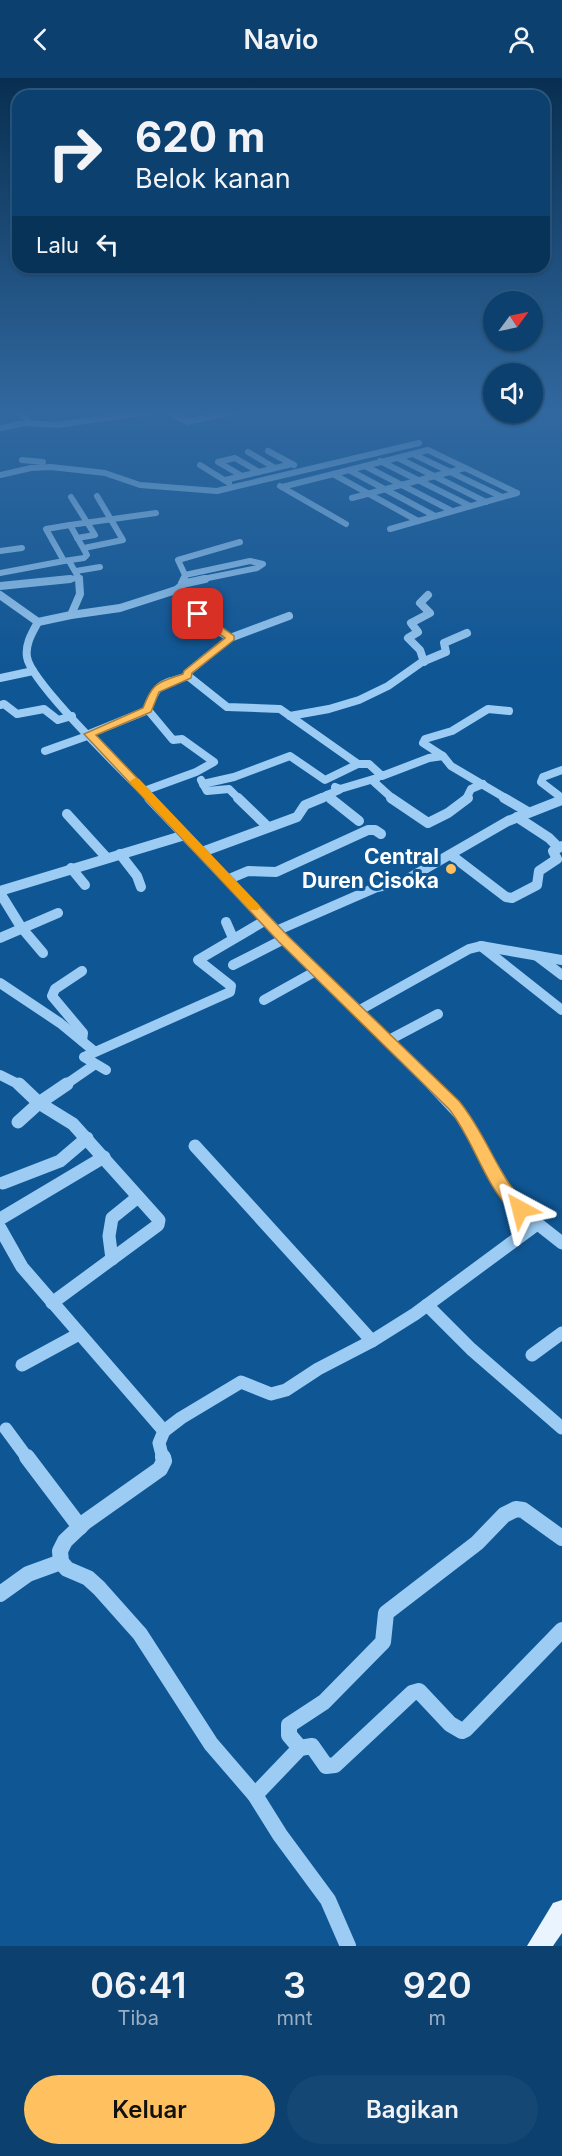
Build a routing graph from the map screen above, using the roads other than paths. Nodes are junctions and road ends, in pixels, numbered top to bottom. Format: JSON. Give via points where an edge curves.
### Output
{"nodes":[{"id":1,"x":72,"y":499,"type":"edge"},
{"id":2,"x":98,"y":499,"type":"edge"},
{"id":3,"x":303,"y":499,"type":"edge"},
{"id":4,"x":378,"y":499,"type":"edge"},
{"id":5,"x":404,"y":499,"type":"edge"},
{"id":6,"x":429,"y":499,"type":"edge"},
{"id":7,"x":456,"y":499,"type":"edge"},
{"id":8,"x":480,"y":499,"type":"edge"},
{"id":9,"x":495,"y":499,"type":"edge"},
{"id":10,"x":486,"y":502,"type":"junction"},
{"id":11,"x":470,"y":506,"type":"junction"},
{"id":12,"x":130,"y":507,"type":"dead end"},
{"id":13,"x":452,"y":511,"type":"junction"},
{"id":14,"x":156,"y":513,"type":"dead end"},
{"id":15,"x":435,"y":516,"type":"junction"},
{"id":16,"x":136,"y":518,"type":"junction"},
{"id":17,"x":111,"y":519,"type":"junction"},
{"id":18,"x":418,"y":521,"type":"junction"},
{"id":19,"x":87,"y":522,"type":"junction"},
{"id":20,"x":346,"y":524,"type":"dead end"},
{"id":21,"x":70,"y":525,"type":"junction"},
{"id":22,"x":390,"y":529,"type":"dead end"},
{"id":23,"x":77,"y":538,"type":"junction"},
{"id":24,"x":240,"y":542,"type":"dead end"},
{"id":25,"x":22,"y":548,"type":"dead end"},
{"id":26,"x":84,"y":548,"type":"junction"},
{"id":27,"x":0,"y":551,"type":"edge"},
{"id":28,"x":66,"y":561,"type":"junction"},
{"id":29,"x":100,"y":567,"type":"dead end"},
{"id":30,"x":0,"y":573,"type":"edge"},
{"id":31,"x":78,"y":574,"type":"junction"},
{"id":32,"x":184,"y":575,"type":"junction"},
{"id":33,"x":182,"y":584,"type":"junction"},
{"id":34,"x":0,"y":586,"type":"edge"},
{"id":35,"x":174,"y":591,"type":"junction"},
{"id":36,"x":0,"y":595,"type":"edge"},
{"id":37,"x":428,"y":595,"type":"dead end"},
{"id":38,"x":71,"y":615,"type":"junction"},
{"id":39,"x":289,"y":616,"type":"dead end"},
{"id":40,"x":38,"y":622,"type":"junction"},
{"id":41,"x":467,"y":633,"type":"dead end"},
{"id":42,"x":231,"y":638,"type":"junction"},
{"id":43,"x":424,"y":662,"type":"junction"},
{"id":44,"x":33,"y":671,"type":"junction"},
{"id":45,"x":188,"y":676,"type":"junction"},
{"id":46,"x":0,"y":678,"type":"edge"},
{"id":47,"x":0,"y":705,"type":"edge"},
{"id":48,"x":148,"y":710,"type":"junction"},
{"id":49,"x":509,"y":711,"type":"dead end"},
{"id":50,"x":72,"y":716,"type":"junction"},
{"id":51,"x":290,"y":716,"type":"junction"},
{"id":52,"x":90,"y":734,"type":"junction"},
{"id":53,"x":45,"y":750,"type":"dead end"},
{"id":54,"x":443,"y":756,"type":"junction"},
{"id":55,"x":429,"y":758,"type":"junction"},
{"id":56,"x":214,"y":762,"type":"junction"},
{"id":57,"x":358,"y":764,"type":"junction"},
{"id":58,"x":451,"y":766,"type":"junction"},
{"id":59,"x":562,"y":770,"type":"edge"},
{"id":60,"x":196,"y":772,"type":"junction"},
{"id":61,"x":382,"y":776,"type":"junction"},
{"id":62,"x":230,"y":778,"type":"junction"},
{"id":63,"x":325,"y":780,"type":"junction"},
{"id":64,"x":372,"y":780,"type":"junction"},
{"id":65,"x":203,"y":784,"type":"junction"},
{"id":66,"x":483,"y":784,"type":"junction"},
{"id":67,"x":144,"y":790,"type":"junction"},
{"id":68,"x":339,"y":790,"type":"junction"},
{"id":69,"x":327,"y":795,"type":"junction"},
{"id":70,"x":562,"y":799,"type":"edge"},
{"id":71,"x":528,"y":812,"type":"junction"},
{"id":72,"x":67,"y":814,"type":"dead end"},
{"id":73,"x":516,"y":817,"type":"junction"},
{"id":74,"x":359,"y":821,"type":"dead end"},
{"id":75,"x":267,"y":826,"type":"junction"},
{"id":76,"x":381,"y":834,"type":"dead end"},
{"id":77,"x":185,"y":835,"type":"junction"},
{"id":78,"x":560,"y":847,"type":"edge"},
{"id":79,"x":202,"y":852,"type":"junction"},
{"id":80,"x":120,"y":854,"type":"junction"},
{"id":81,"x":451,"y":855,"type":"junction"},
{"id":82,"x":107,"y":858,"type":"junction"},
{"id":83,"x":71,"y":868,"type":"junction"},
{"id":84,"x":229,"y":879,"type":"junction"},
{"id":85,"x":85,"y":885,"type":"dead end"},
{"id":86,"x":141,"y":887,"type":"dead end"},
{"id":87,"x":0,"y":892,"type":"edge"},
{"id":88,"x":58,"y":913,"type":"dead end"},
{"id":89,"x":266,"y":920,"type":"junction"},
{"id":90,"x":226,"y":922,"type":"dead end"},
{"id":91,"x":21,"y":927,"type":"junction"},
{"id":92,"x":276,"y":931,"type":"junction"},
{"id":93,"x":0,"y":938,"type":"edge"},
{"id":94,"x":233,"y":938,"type":"junction"},
{"id":95,"x":284,"y":939,"type":"junction"},
{"id":96,"x":481,"y":946,"type":"junction"},
{"id":97,"x":43,"y":953,"type":"dead end"},
{"id":98,"x":534,"y":954,"type":"junction"},
{"id":99,"x":562,"y":960,"type":"edge"},
{"id":100,"x":233,"y":965,"type":"dead end"},
{"id":101,"x":82,"y":971,"type":"dead end"},
{"id":102,"x":316,"y":971,"type":"junction"},
{"id":103,"x":562,"y":975,"type":"edge"},
{"id":104,"x":0,"y":983,"type":"edge"},
{"id":105,"x":264,"y":1000,"type":"dead end"},
{"id":106,"x":562,"y":1010,"type":"edge"},
{"id":107,"x":358,"y":1011,"type":"junction"},
{"id":108,"x":438,"y":1014,"type":"dead end"},
{"id":109,"x":388,"y":1040,"type":"junction"},
{"id":110,"x":82,"y":1041,"type":"junction"},
{"id":111,"x":94,"y":1051,"type":"junction"},
{"id":112,"x":94,"y":1065,"type":"junction"},
{"id":113,"x":106,"y":1070,"type":"dead end"},
{"id":114,"x":0,"y":1075,"type":"edge"},
{"id":115,"x":39,"y":1103,"type":"junction"},
{"id":116,"x":18,"y":1122,"type":"dead end"},
{"id":117,"x":87,"y":1138,"type":"junction"},
{"id":118,"x":195,"y":1146,"type":"dead end"},
{"id":119,"x":104,"y":1157,"type":"junction"},
{"id":120,"x":3,"y":1183,"type":"dead end"},
{"id":121,"x":138,"y":1197,"type":"junction"},
{"id":122,"x":0,"y":1219,"type":"edge"},
{"id":123,"x":537,"y":1224,"type":"junction"},
{"id":124,"x":0,"y":1228,"type":"edge"},
{"id":125,"x":562,"y":1243,"type":"edge"},
{"id":126,"x":112,"y":1259,"type":"junction"},
{"id":127,"x":52,"y":1303,"type":"junction"},
{"id":128,"x":427,"y":1305,"type":"junction"},
{"id":129,"x":562,"y":1333,"type":"edge"},
{"id":130,"x":79,"y":1334,"type":"junction"},
{"id":131,"x":372,"y":1341,"type":"junction"},
{"id":132,"x":532,"y":1355,"type":"dead end"},
{"id":133,"x":22,"y":1365,"type":"dead end"},
{"id":134,"x":562,"y":1428,"type":"edge"},
{"id":135,"x":6,"y":1429,"type":"dead end"},
{"id":136,"x":164,"y":1431,"type":"junction"},
{"id":137,"x":80,"y":1527,"type":"junction"},
{"id":138,"x":562,"y":1538,"type":"edge"},
{"id":139,"x":61,"y":1562,"type":"junction"},
{"id":140,"x":0,"y":1593,"type":"edge"},
{"id":141,"x":562,"y":1630,"type":"edge"},
{"id":142,"x":300,"y":1748,"type":"junction"},
{"id":143,"x":255,"y":1795,"type":"junction"},
{"id":144,"x":562,"y":1912,"type":"edge"},
{"id":145,"x":348,"y":1946,"type":"edge"},
{"id":146,"x":540,"y":1946,"type":"edge"}],
"edges":[{"from":1,"to":19,"type":"street"},
{"from":2,"to":17,"type":"street"},
{"from":3,"to":20,"type":"street"},
{"from":4,"to":18,"type":"street"},
{"from":5,"to":15,"type":"street"},
{"from":6,"to":13,"type":"street"},
{"from":7,"to":11,"type":"street"},
{"from":8,"to":10,"type":"street"},
{"from":9,"to":10,"type":"street"},
{"from":10,"to":11,"type":"street"},
{"from":11,"to":13,"type":"street"},
{"from":12,"to":16,"type":"street"},
{"from":13,"to":15,"type":"street"},
{"from":14,"to":16,"type":"street"},
{"from":15,"to":18,"type":"street"},
{"from":16,"to":17,"type":"street"},
{"from":17,"to":19,"type":"street"},
{"from":17,"to":26,"type":"street","via":[[122,541]]},
{"from":18,"to":22,"type":"street"},
{"from":19,"to":21,"type":"street"},
{"from":19,"to":23,"type":"street","via":[[95,535]]},
{"from":21,"to":23,"type":"street"},
{"from":21,"to":28,"type":"street","via":[[46,529]]},
{"from":23,"to":26,"type":"street"},
{"from":24,"to":32,"type":"street","via":[[181,557],[178,560]]},
{"from":25,"to":27,"type":"street"},
{"from":26,"to":28,"type":"street","via":[[86,556]]},
{"from":28,"to":30,"type":"street"},
{"from":28,"to":31,"type":"street"},
{"from":29,"to":31,"type":"street"},
{"from":31,"to":34,"type":"street"},
{"from":31,"to":38,"type":"street","via":[[80,599]]},
{"from":32,"to":33,"type":"street"},
{"from":32,"to":33,"type":"street","via":[[250,561],[262,564],[248,571]]},
{"from":33,"to":35,"type":"street"},
{"from":35,"to":38,"type":"street","via":[[120,608]]},
{"from":35,"to":42,"type":"street","via":[[187,599],[211,626]]},
{"from":36,"to":40,"type":"street"},
{"from":37,"to":43,"type":"street","via":[[420,603],[430,613],[411,623],[418,632],[408,638],[420,650]]},
{"from":38,"to":40,"type":"street"},
{"from":39,"to":42,"type":"street"},
{"from":40,"to":44,"type":"street","via":[[25,652]]},
{"from":41,"to":43,"type":"street","via":[[444,643],[446,652]]},
{"from":42,"to":45,"type":"street"},
{"from":43,"to":51,"type":"street","via":[[359,700]]},
{"from":44,"to":46,"type":"street"},
{"from":44,"to":50,"type":"street"},
{"from":45,"to":48,"type":"street","via":[[155,690]]},
{"from":45,"to":51,"type":"street","via":[[227,707],[273,707]]},
{"from":47,"to":50,"type":"street","via":[[17,714],[44,709],[58,720]]},
{"from":48,"to":52,"type":"street"},
{"from":48,"to":56,"type":"street","via":[[173,740],[182,739]]},
{"from":49,"to":54,"type":"street","via":[[488,709],[452,731],[424,740]]},
{"from":50,"to":52,"type":"street"},
{"from":51,"to":57,"type":"street"},
{"from":52,"to":53,"type":"street"},
{"from":52,"to":67,"type":"street"},
{"from":54,"to":55,"type":"street"},
{"from":54,"to":58,"type":"street"},
{"from":55,"to":58,"type":"street"},
{"from":55,"to":61,"type":"street"},
{"from":56,"to":60,"type":"street"},
{"from":56,"to":62,"type":"street"},
{"from":57,"to":61,"type":"street","via":[[369,764]]},
{"from":57,"to":63,"type":"street"},
{"from":58,"to":66,"type":"street"},
{"from":59,"to":70,"type":"street","via":[[543,777],[541,782]]},
{"from":60,"to":65,"type":"street"},
{"from":60,"to":67,"type":"street"},
{"from":61,"to":64,"type":"street"},
{"from":62,"to":63,"type":"street","via":[[290,756]]},
{"from":62,"to":65,"type":"street"},
{"from":63,"to":68,"type":"street"},
{"from":64,"to":66,"type":"street","via":[[428,823],[448,813],[468,798],[471,789]]},
{"from":64,"to":68,"type":"street"},
{"from":65,"to":75,"type":"street","via":[[207,791],[229,789]]},
{"from":66,"to":71,"type":"street"},
{"from":67,"to":77,"type":"street"},
{"from":68,"to":69,"type":"street"},
{"from":69,"to":74,"type":"street"},
{"from":69,"to":75,"type":"street","via":[[305,805],[297,818]]},
{"from":70,"to":71,"type":"street"},
{"from":71,"to":73,"type":"street"},
{"from":72,"to":82,"type":"street"},
{"from":73,"to":78,"type":"street"},
{"from":73,"to":81,"type":"street"},
{"from":75,"to":79,"type":"street"},
{"from":76,"to":84,"type":"street","via":[[368,830],[286,868],[248,872]]},
{"from":77,"to":79,"type":"street"},
{"from":77,"to":80,"type":"street"},
{"from":78,"to":81,"type":"street","via":[[553,852],[557,859],[536,874],[537,885],[512,898]]},
{"from":79,"to":84,"type":"street"},
{"from":80,"to":82,"type":"street"},
{"from":80,"to":86,"type":"street"},
{"from":81,"to":92,"type":"street","via":[[404,881],[377,887]]},
{"from":82,"to":83,"type":"street"},
{"from":83,"to":85,"type":"street"},
{"from":83,"to":87,"type":"street"},
{"from":84,"to":89,"type":"street"},
{"from":87,"to":91,"type":"street"},
{"from":88,"to":91,"type":"street"},
{"from":89,"to":92,"type":"street"},
{"from":89,"to":94,"type":"street"},
{"from":90,"to":94,"type":"street"},
{"from":91,"to":93,"type":"street"},
{"from":91,"to":97,"type":"street"},
{"from":92,"to":95,"type":"street"},
{"from":94,"to":111,"type":"street","via":[[198,960],[231,986],[226,996]]},
{"from":95,"to":100,"type":"street"},
{"from":95,"to":102,"type":"street"},
{"from":96,"to":98,"type":"street"},
{"from":96,"to":106,"type":"street"},
{"from":96,"to":107,"type":"street"},
{"from":98,"to":99,"type":"street"},
{"from":98,"to":103,"type":"street"},
{"from":101,"to":110,"type":"street","via":[[55,989],[52,996],[83,1033]]},
{"from":102,"to":105,"type":"street"},
{"from":102,"to":107,"type":"street"},
{"from":104,"to":110,"type":"street"},
{"from":107,"to":109,"type":"street"},
{"from":108,"to":109,"type":"street"},
{"from":109,"to":123,"type":"street","via":[[467,1121],[501,1184]]},
{"from":110,"to":111,"type":"street"},
{"from":111,"to":112,"type":"street","via":[[84,1057]]},
{"from":112,"to":113,"type":"street"},
{"from":112,"to":115,"type":"street"},
{"from":114,"to":115,"type":"street","via":[[16,1081]]},
{"from":115,"to":116,"type":"street"},
{"from":115,"to":117,"type":"street","via":[[73,1124]]},
{"from":117,"to":119,"type":"street"},
{"from":117,"to":120,"type":"street","via":[[77,1143],[74,1151]]},
{"from":118,"to":131,"type":"street"},
{"from":119,"to":121,"type":"street"},
{"from":119,"to":122,"type":"street"},
{"from":121,"to":126,"type":"street","via":[[112,1218]]},
{"from":121,"to":126,"type":"street","via":[[159,1220],[158,1225]]},
{"from":123,"to":125,"type":"street"},
{"from":123,"to":128,"type":"street"},
{"from":124,"to":127,"type":"street","via":[[22,1268]]},
{"from":126,"to":127,"type":"street"},
{"from":127,"to":130,"type":"street"},
{"from":128,"to":131,"type":"street"},
{"from":128,"to":134,"type":"street"},
{"from":129,"to":132,"type":"street"},
{"from":130,"to":133,"type":"street"},
{"from":130,"to":136,"type":"street"},
{"from":131,"to":136,"type":"street","via":[[274,1395],[249,1383],[232,1385]]},
{"from":135,"to":137,"type":"street"},
{"from":136,"to":137,"type":"street","via":[[159,1443],[164,1461],[160,1469]]},
{"from":137,"to":139,"type":"street","via":[[64,1540]]},
{"from":138,"to":142,"type":"street","via":[[523,1510],[504,1515],[477,1543],[386,1613],[383,1642],[324,1702],[289,1725],[289,1734]]},
{"from":139,"to":140,"type":"street","via":[[34,1569]]},
{"from":139,"to":143,"type":"street","via":[[99,1588],[140,1634],[211,1744]]},
{"from":141,"to":142,"type":"street","via":[[462,1731],[454,1728],[419,1691],[412,1693],[335,1765],[326,1766],[312,1746]]},
{"from":142,"to":143,"type":"street"},
{"from":143,"to":145,"type":"street","via":[[328,1900]]},
{"from":144,"to":146,"type":"main road"}]}
